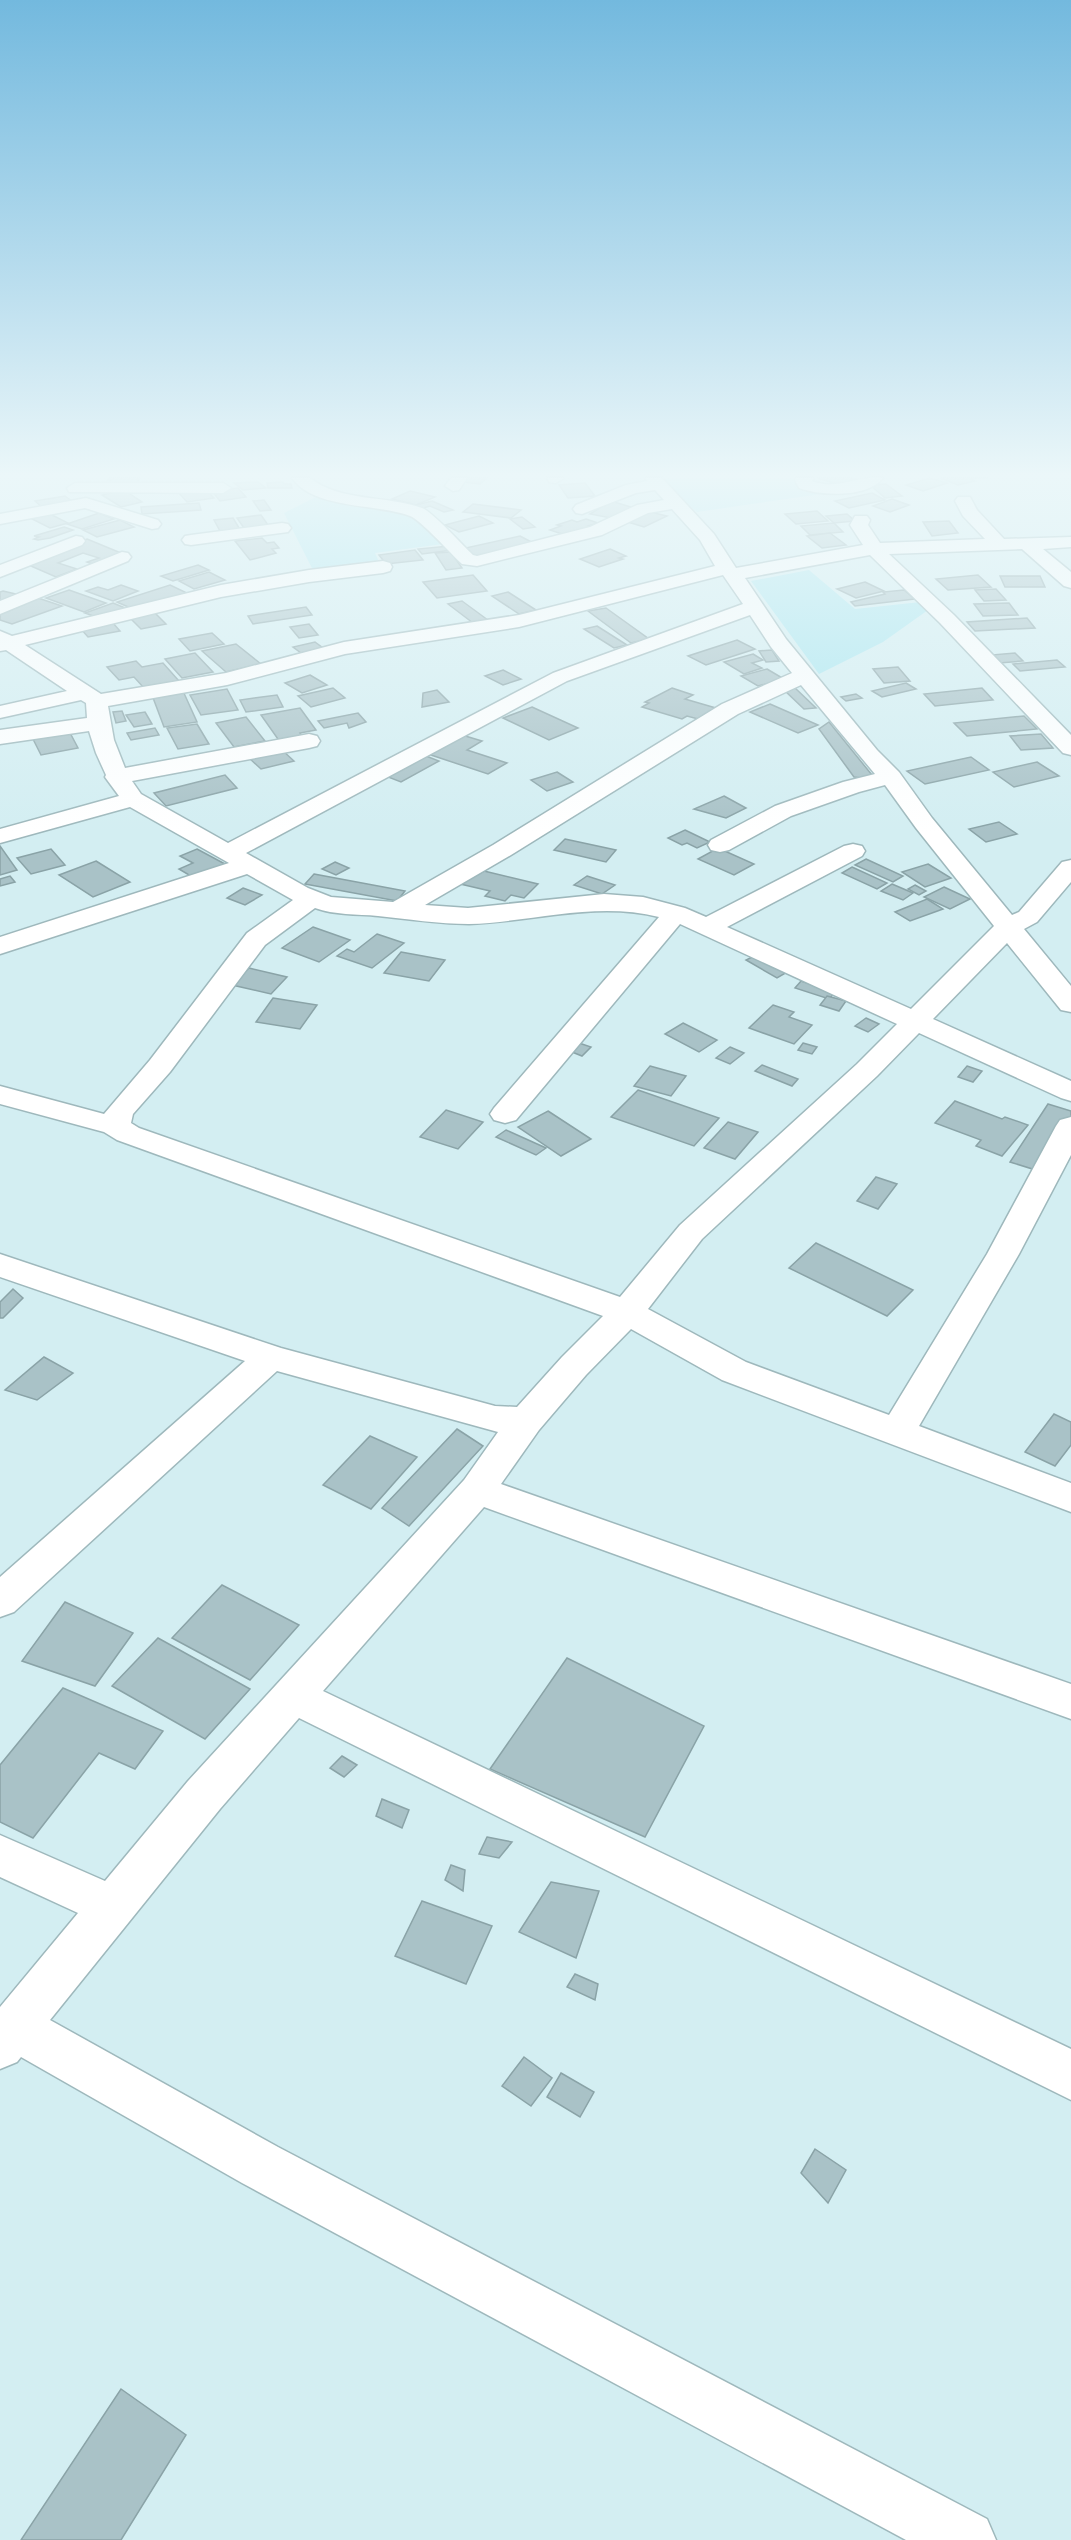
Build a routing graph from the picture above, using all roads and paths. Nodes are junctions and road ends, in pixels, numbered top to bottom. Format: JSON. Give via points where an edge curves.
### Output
{"nodes":[{"id":1,"x":27,"y":597,"type":"edge"},
{"id":2,"x":191,"y":597,"type":"edge"},
{"id":3,"x":624,"y":597,"type":"edge"},
{"id":4,"x":746,"y":597,"type":"edge"},
{"id":5,"x":923,"y":597,"type":"edge"},
{"id":6,"x":0,"y":608,"type":"edge"},
{"id":7,"x":753,"y":608,"type":"junction"},
{"id":8,"x":3,"y":641,"type":"edge"},
{"id":9,"x":805,"y":675,"type":"junction"},
{"id":10,"x":93,"y":706,"type":"junction"},
{"id":11,"x":0,"y":712,"type":"edge"},
{"id":12,"x":0,"y":737,"type":"edge"},
{"id":13,"x":309,"y":741,"type":"dead end"},
{"id":14,"x":1071,"y":748,"type":"edge"},
{"id":15,"x":116,"y":777,"type":"junction"},
{"id":16,"x":891,"y":777,"type":"junction"},
{"id":17,"x":133,"y":799,"type":"junction"},
{"id":18,"x":0,"y":836,"type":"edge"},
{"id":19,"x":720,"y":845,"type":"dead end"},
{"id":20,"x":853,"y":851,"type":"dead end"},
{"id":21,"x":237,"y":859,"type":"junction"},
{"id":22,"x":1071,"y":867,"type":"edge"},
{"id":23,"x":312,"y":898,"type":"junction"},
{"id":24,"x":396,"y":911,"type":"junction"},
{"id":25,"x":676,"y":913,"type":"junction"},
{"id":26,"x":707,"y":927,"type":"junction"},
{"id":27,"x":1008,"y":927,"type":"junction"},
{"id":28,"x":0,"y":946,"type":"edge"},
{"id":29,"x":1071,"y":1004,"type":"edge"},
{"id":30,"x":915,"y":1023,"type":"junction"},
{"id":31,"x":1071,"y":1092,"type":"edge"},
{"id":32,"x":0,"y":1095,"type":"edge"},
{"id":33,"x":505,"y":1114,"type":"dead end"},
{"id":34,"x":115,"y":1126,"type":"junction"},
{"id":35,"x":1071,"y":1126,"type":"edge"},
{"id":36,"x":3,"y":1270,"type":"edge"},
{"id":37,"x":627,"y":1312,"type":"junction"},
{"id":38,"x":271,"y":1358,"type":"junction"},
{"id":39,"x":526,"y":1421,"type":"junction"},
{"id":40,"x":897,"y":1432,"type":"junction"},
{"id":41,"x":477,"y":1490,"type":"junction"},
{"id":42,"x":1071,"y":1498,"type":"edge"},
{"id":43,"x":0,"y":1601,"type":"edge"},
{"id":44,"x":293,"y":1695,"type":"junction"},
{"id":45,"x":1071,"y":1702,"type":"edge"},
{"id":46,"x":0,"y":1855,"type":"edge"},
{"id":47,"x":113,"y":1907,"type":"junction"},
{"id":48,"x":8,"y":2036,"type":"edge"},
{"id":49,"x":1071,"y":2075,"type":"edge"},
{"id":50,"x":966,"y":2540,"type":"edge"}],
"edges":[{"from":1,"to":6,"type":"street"},
{"from":2,"to":8,"type":"street"},
{"from":3,"to":10,"type":"street","via":[[519,621],[344,648],[227,679]]},
{"from":4,"to":7,"type":"street"},
{"from":5,"to":14,"type":"street"},
{"from":7,"to":9,"type":"street"},
{"from":7,"to":21,"type":"street","via":[[560,677],[487,714]]},
{"from":8,"to":10,"type":"street"},
{"from":9,"to":16,"type":"street"},
{"from":9,"to":24,"type":"street","via":[[730,709]]},
{"from":10,"to":11,"type":"street"},
{"from":10,"to":12,"type":"street"},
{"from":10,"to":15,"type":"street"},
{"from":13,"to":15,"type":"street"},
{"from":15,"to":17,"type":"street"},
{"from":16,"to":19,"type":"street","via":[[783,811]]},
{"from":16,"to":27,"type":"street"},
{"from":17,"to":18,"type":"street"},
{"from":17,"to":21,"type":"street"},
{"from":20,"to":26,"type":"street"},
{"from":21,"to":23,"type":"street"},
{"from":21,"to":28,"type":"street"},
{"from":22,"to":27,"type":"street","via":[[1028,917]]},
{"from":23,"to":24,"type":"street","via":[[327,904]]},
{"from":23,"to":34,"type":"street","via":[[256,939],[119,1112]]},
{"from":24,"to":25,"type":"street","via":[[468,916],[604,902]]},
{"from":25,"to":26,"type":"street"},
{"from":25,"to":33,"type":"street"},
{"from":26,"to":30,"type":"street"},
{"from":27,"to":29,"type":"street"},
{"from":27,"to":30,"type":"street"},
{"from":30,"to":31,"type":"street"},
{"from":30,"to":37,"type":"street","via":[[691,1232]]},
{"from":32,"to":34,"type":"street"},
{"from":34,"to":37,"type":"street","via":[[128,1134]]},
{"from":35,"to":40,"type":"street","via":[[1003,1254]]},
{"from":36,"to":38,"type":"street"},
{"from":37,"to":39,"type":"street"},
{"from":37,"to":40,"type":"street","via":[[734,1371]]},
{"from":38,"to":39,"type":"street","via":[[495,1419]]},
{"from":38,"to":43,"type":"street"},
{"from":39,"to":41,"type":"street"},
{"from":40,"to":42,"type":"street"},
{"from":41,"to":44,"type":"street"},
{"from":41,"to":45,"type":"street"},
{"from":44,"to":47,"type":"street","via":[[204,1795]]},
{"from":44,"to":49,"type":"street"},
{"from":46,"to":47,"type":"street"},
{"from":47,"to":48,"type":"street"},
{"from":48,"to":50,"type":"street","via":[[270,2170]]}]}
